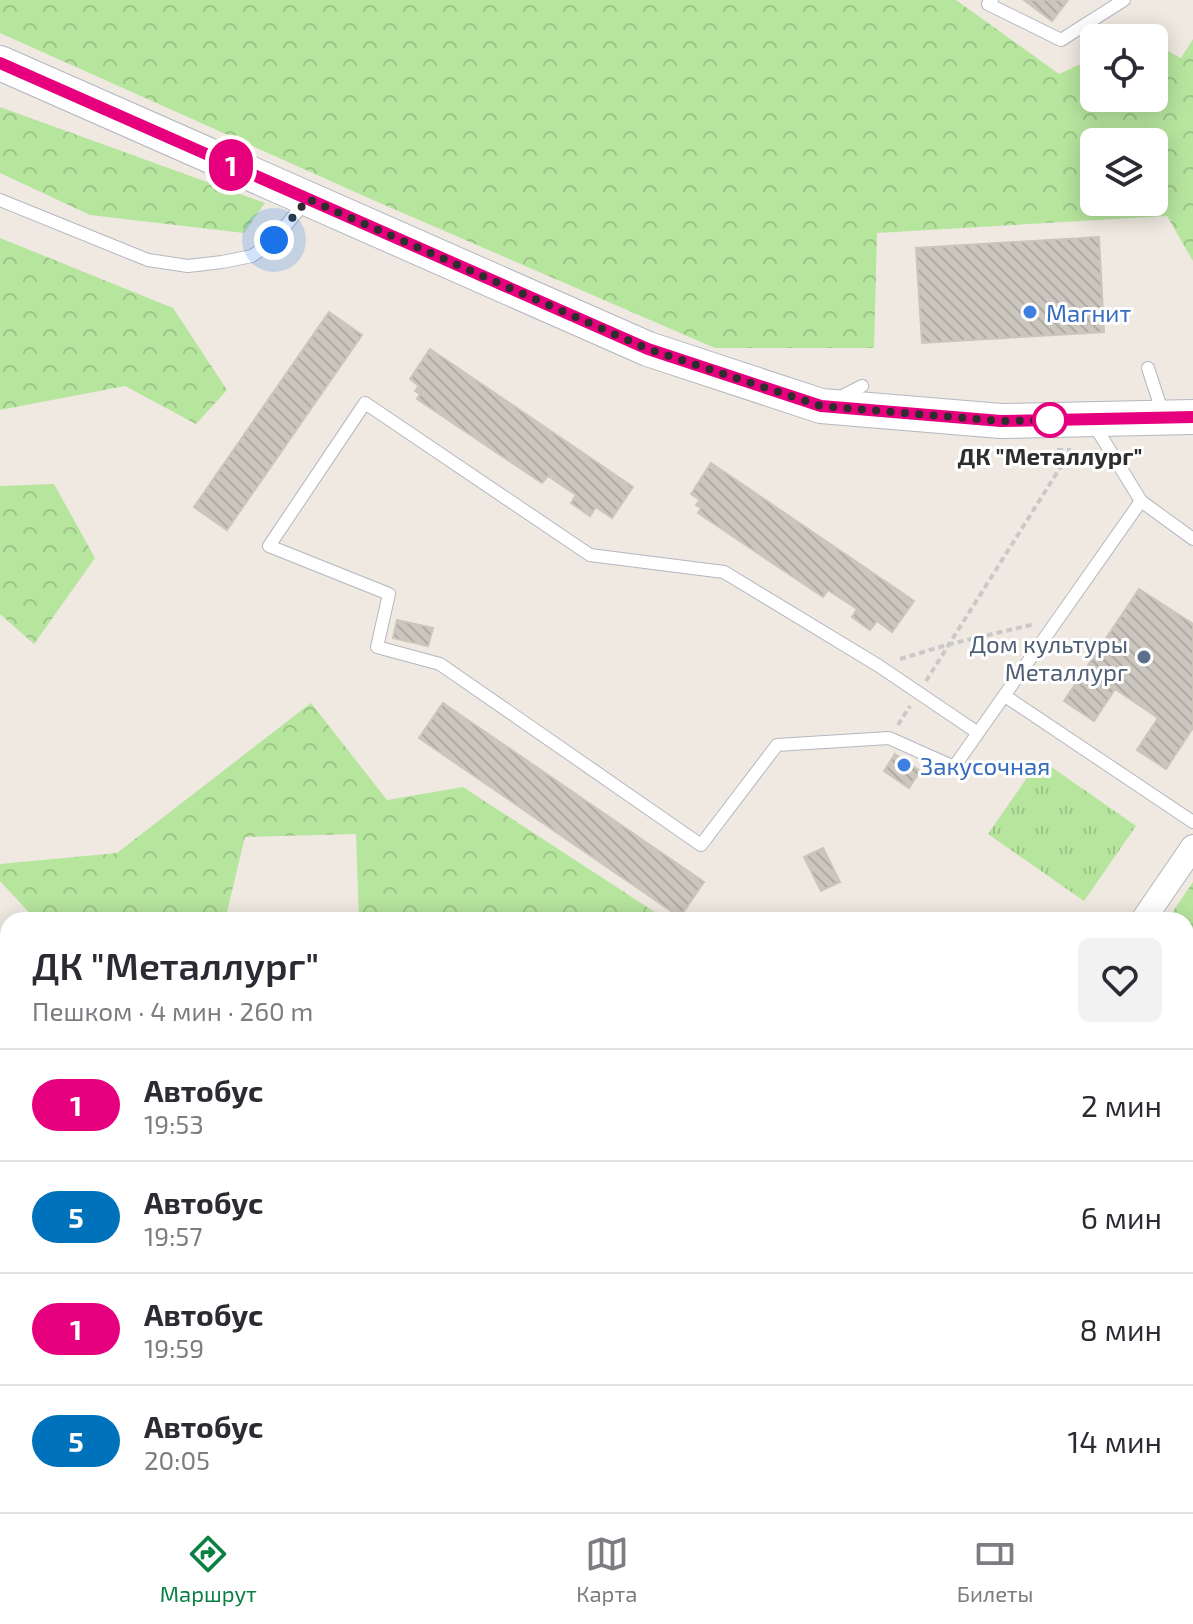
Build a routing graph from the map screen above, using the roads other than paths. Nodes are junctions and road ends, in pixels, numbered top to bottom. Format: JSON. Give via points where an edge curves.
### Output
{"nodes":[{"id":1,"x":992,"y":0,"type":"edge"},
{"id":2,"x":1124,"y":0,"type":"edge"},
{"id":3,"x":0,"y":63,"type":"edge"},
{"id":4,"x":308,"y":199,"type":"junction"},
{"id":5,"x":0,"y":200,"type":"edge"},
{"id":6,"x":1148,"y":368,"type":"dead end"},
{"id":7,"x":862,"y":386,"type":"dead end"},
{"id":8,"x":821,"y":406,"type":"junction"},
{"id":9,"x":1178,"y":417,"type":"edge"},
{"id":10,"x":1090,"y":419,"type":"junction"},
{"id":11,"x":1141,"y":501,"type":"junction"},
{"id":12,"x":1193,"y":539,"type":"edge"},
{"id":13,"x":1005,"y":696,"type":"junction"},
{"id":14,"x":978,"y":733,"type":"junction"},
{"id":15,"x":1193,"y":822,"type":"edge"},
{"id":16,"x":1193,"y":847,"type":"edge"},
{"id":17,"x":1148,"y":912,"type":"edge"}],
"edges":[{"from":1,"to":2,"type":"lane","via":[[988,4],[1061,40]]},
{"from":3,"to":4,"type":"main road"},
{"from":4,"to":5,"type":"lane","via":[[274,240],[252,256],[188,266],[148,260]]},
{"from":4,"to":8,"type":"main road","via":[[648,349]]},
{"from":6,"to":9,"type":"lane"},
{"from":7,"to":8,"type":"lane"},
{"from":8,"to":10,"type":"main road","via":[[1001,421]]},
{"from":9,"to":10,"type":"main road"},
{"from":10,"to":11,"type":"lane"},
{"from":11,"to":12,"type":"lane"},
{"from":11,"to":13,"type":"lane"},
{"from":13,"to":14,"type":"lane"},
{"from":13,"to":15,"type":"lane"},
{"from":14,"to":14,"type":"lane","via":[[724,572],[590,555],[365,403],[269,546],[389,594],[377,647],[440,664],[701,845],[777,745],[889,738],[954,767]]},
{"from":16,"to":17,"type":"street"}]}
